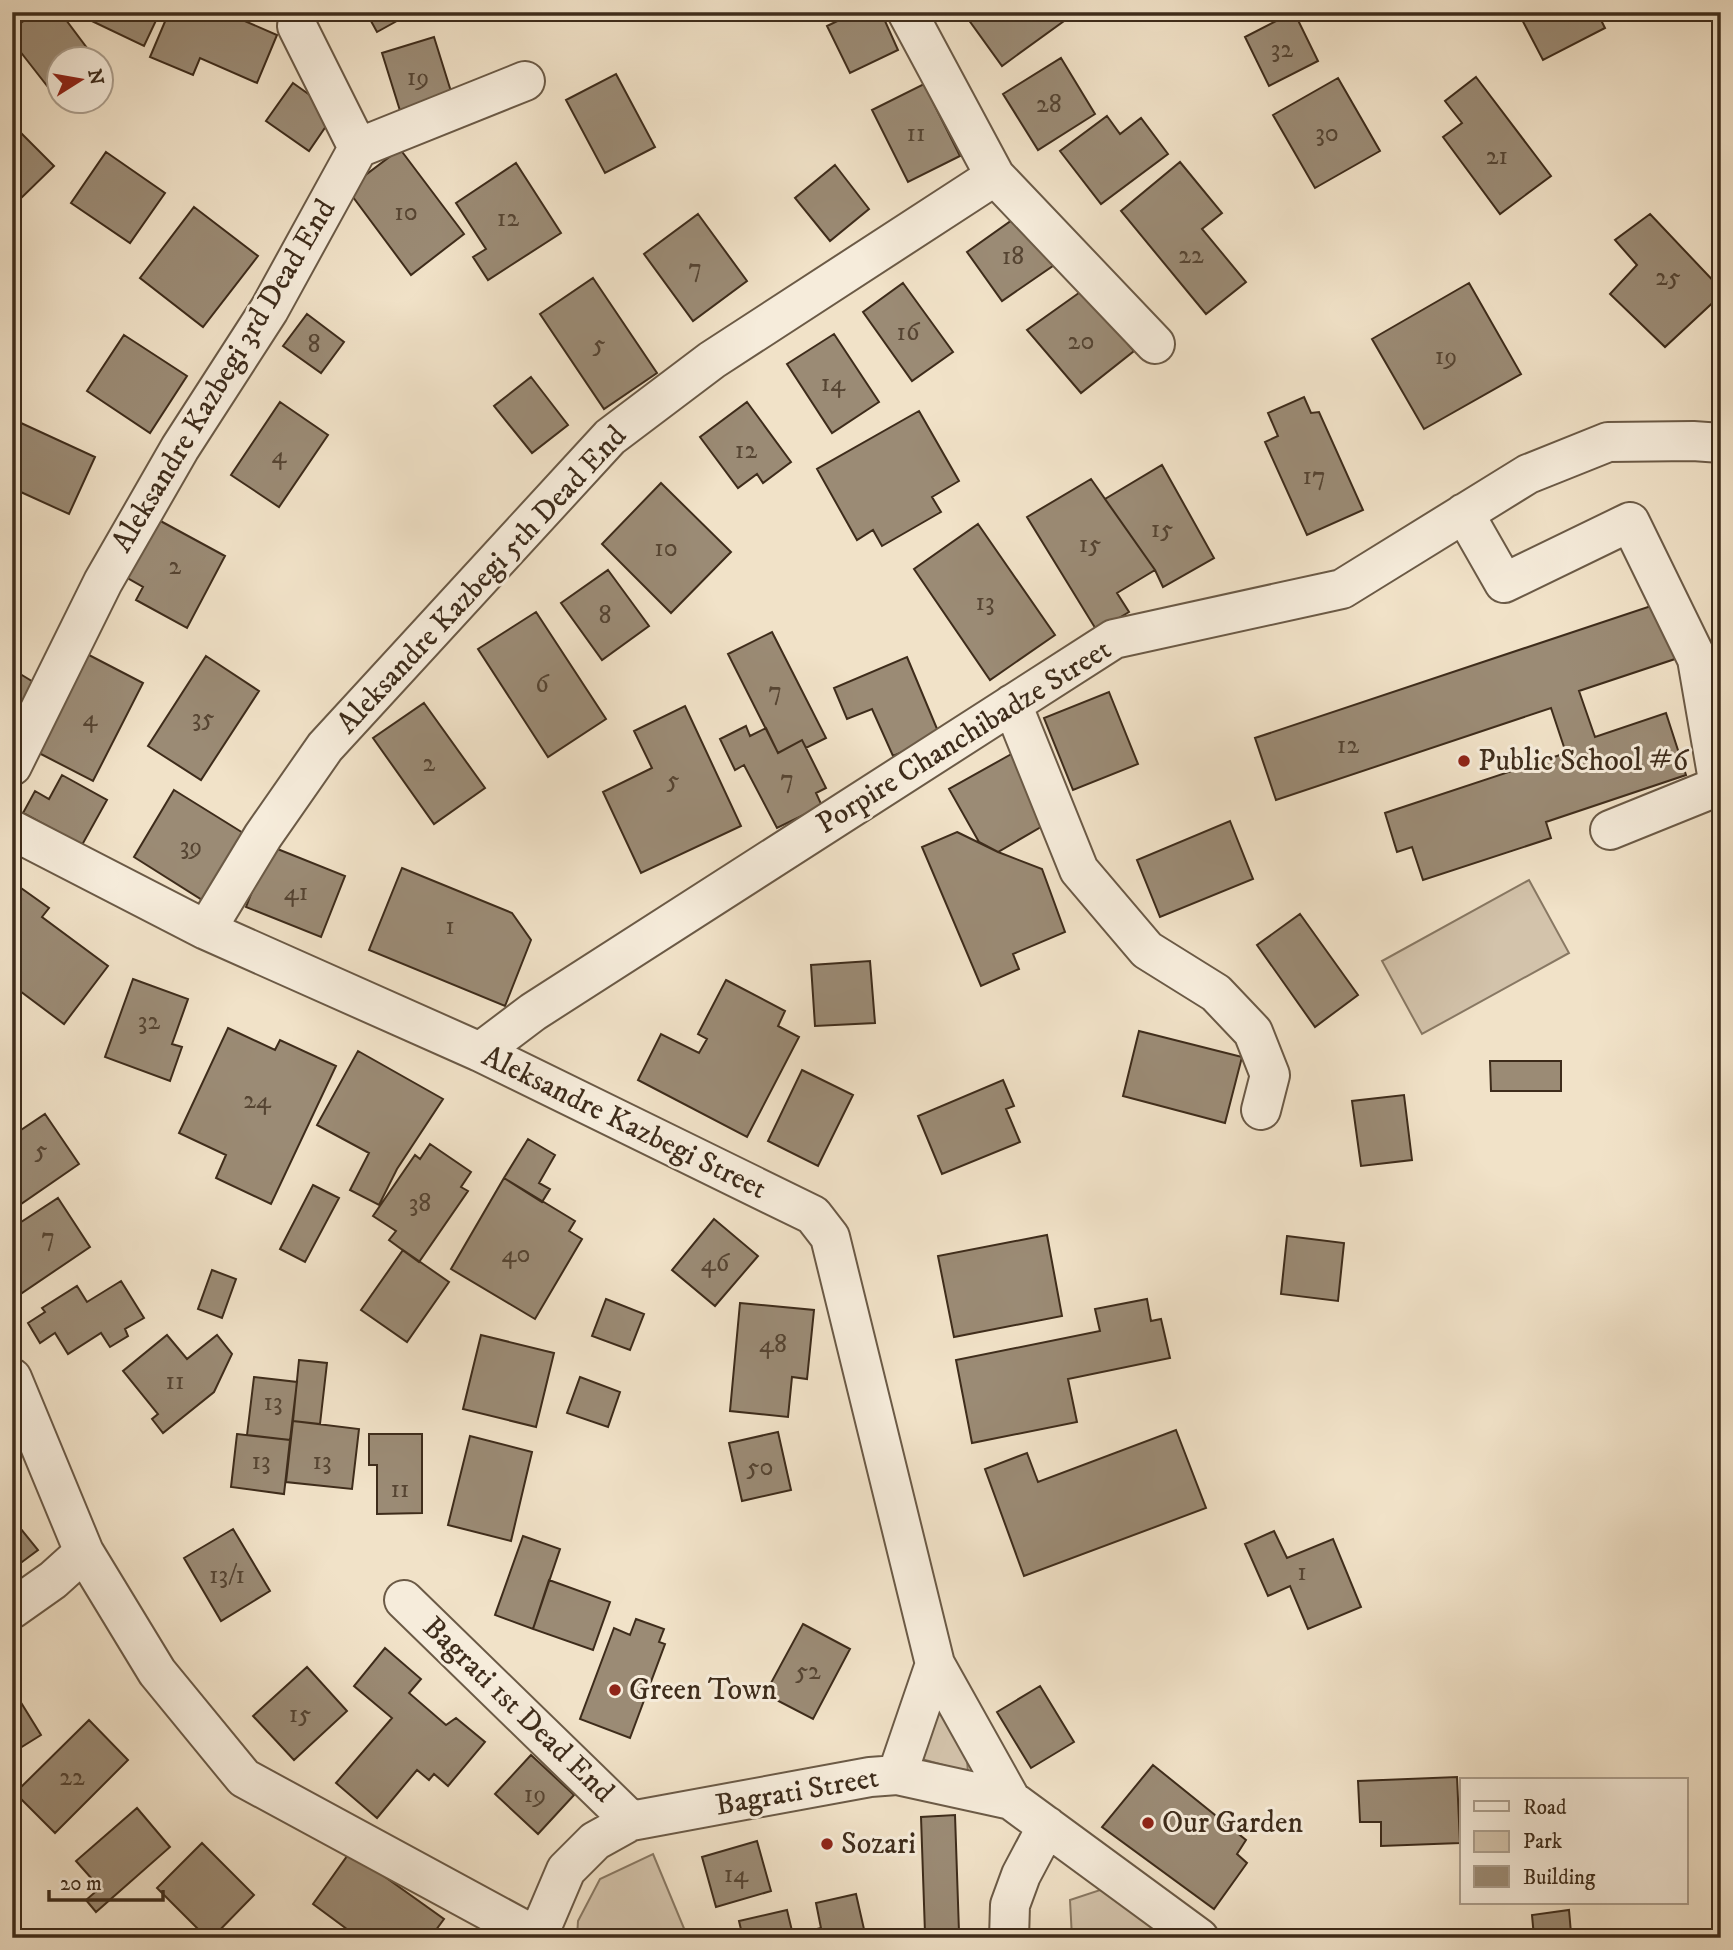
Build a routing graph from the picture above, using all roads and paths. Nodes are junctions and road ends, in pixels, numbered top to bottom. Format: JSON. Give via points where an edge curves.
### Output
{"nodes":[{"id":1,"x":907,"y":12,"type":"edge"},
{"id":2,"x":297,"y":26,"type":"dead end"},
{"id":3,"x":525,"y":81,"type":"dead end"},
{"id":4,"x":358,"y":148,"type":"junction"},
{"id":5,"x":995,"y":176,"type":"junction"},
{"id":6,"x":1155,"y":344,"type":"dead end"},
{"id":7,"x":1721,"y":443,"type":"edge"},
{"id":8,"x":1464,"y":513,"type":"junction"},
{"id":9,"x":1012,"y":704,"type":"junction"},
{"id":10,"x":12,"y":766,"type":"edge"},
{"id":11,"x":1610,"y":830,"type":"dead end"},
{"id":12,"x":16,"y":842,"type":"edge"},
{"id":13,"x":206,"y":930,"type":"junction"},
{"id":14,"x":480,"y":1052,"type":"junction"},
{"id":15,"x":1261,"y":1110,"type":"dead end"},
{"id":16,"x":12,"y":1378,"type":"edge"},
{"id":17,"x":84,"y":1552,"type":"junction"},
{"id":18,"x":404,"y":1600,"type":"dead end"},
{"id":19,"x":12,"y":1609,"type":"edge"},
{"id":20,"x":935,"y":1664,"type":"junction"},
{"id":21,"x":897,"y":1775,"type":"junction"},
{"id":22,"x":1011,"y":1800,"type":"junction"},
{"id":23,"x":631,"y":1821,"type":"junction"},
{"id":24,"x":1047,"y":1826,"type":"junction"},
{"id":25,"x":537,"y":1938,"type":"edge"},
{"id":26,"x":1009,"y":1938,"type":"edge"},
{"id":27,"x":1199,"y":1938,"type":"edge"}],
"edges":[{"from":1,"to":5,"type":"street"},
{"from":2,"to":4,"type":"street"},
{"from":3,"to":4,"type":"street"},
{"from":4,"to":10,"type":"street","name":"Aleksandre Kazbegi 3rd Dead End","via":[[269,310],[180,448],[103,582]]},
{"from":5,"to":6,"type":"street"},
{"from":5,"to":13,"type":"street","name":"Aleksandre Kazbegi 5th Dead End","via":[[712,360],[610,437],[325,747]]},
{"from":7,"to":8,"type":"street","name":"Porpire Chanchibadze Street","via":[[1608,442],[1528,474]]},
{"from":8,"to":9,"type":"street","name":"Porpire Chanchibadze Street","via":[[1342,589],[1114,639]]},
{"from":8,"to":11,"type":"street","via":[[1504,583],[1630,522],[1698,659],[1719,786]]},
{"from":9,"to":14,"type":"street","name":"Porpire Chanchibadze Street","via":[[533,1012]]},
{"from":9,"to":15,"type":"street","via":[[1079,870],[1147,950],[1216,993],[1253,1032],[1270,1075]]},
{"from":12,"to":13,"type":"street","name":"Aleksandre Kazbegi Street"},
{"from":13,"to":14,"type":"street","name":"Aleksandre Kazbegi Street"},
{"from":14,"to":20,"type":"street","name":"Aleksandre Kazbegi Street","via":[[813,1215],[819,1222],[830,1237]]},
{"from":16,"to":17,"type":"street"},
{"from":17,"to":19,"type":"street"},
{"from":17,"to":25,"type":"street","via":[[157,1672],[244,1778]]},
{"from":18,"to":23,"type":"street","name":"Bagrati 1st Dead End"},
{"from":20,"to":21,"type":"street"},
{"from":20,"to":22,"type":"street","name":"Aleksandre Kazbegi Street"},
{"from":21,"to":22,"type":"street","name":"Bagrati Street"},
{"from":21,"to":23,"type":"street","name":"Bagrati Street"},
{"from":22,"to":24,"type":"street","name":"Bagrati Street"},
{"from":23,"to":25,"type":"street","name":"Bagrati Street","via":[[595,1841],[566,1870]]},
{"from":24,"to":26,"type":"street","via":[[1010,1905]]},
{"from":24,"to":27,"type":"street","name":"Bagrati Street"}]}
